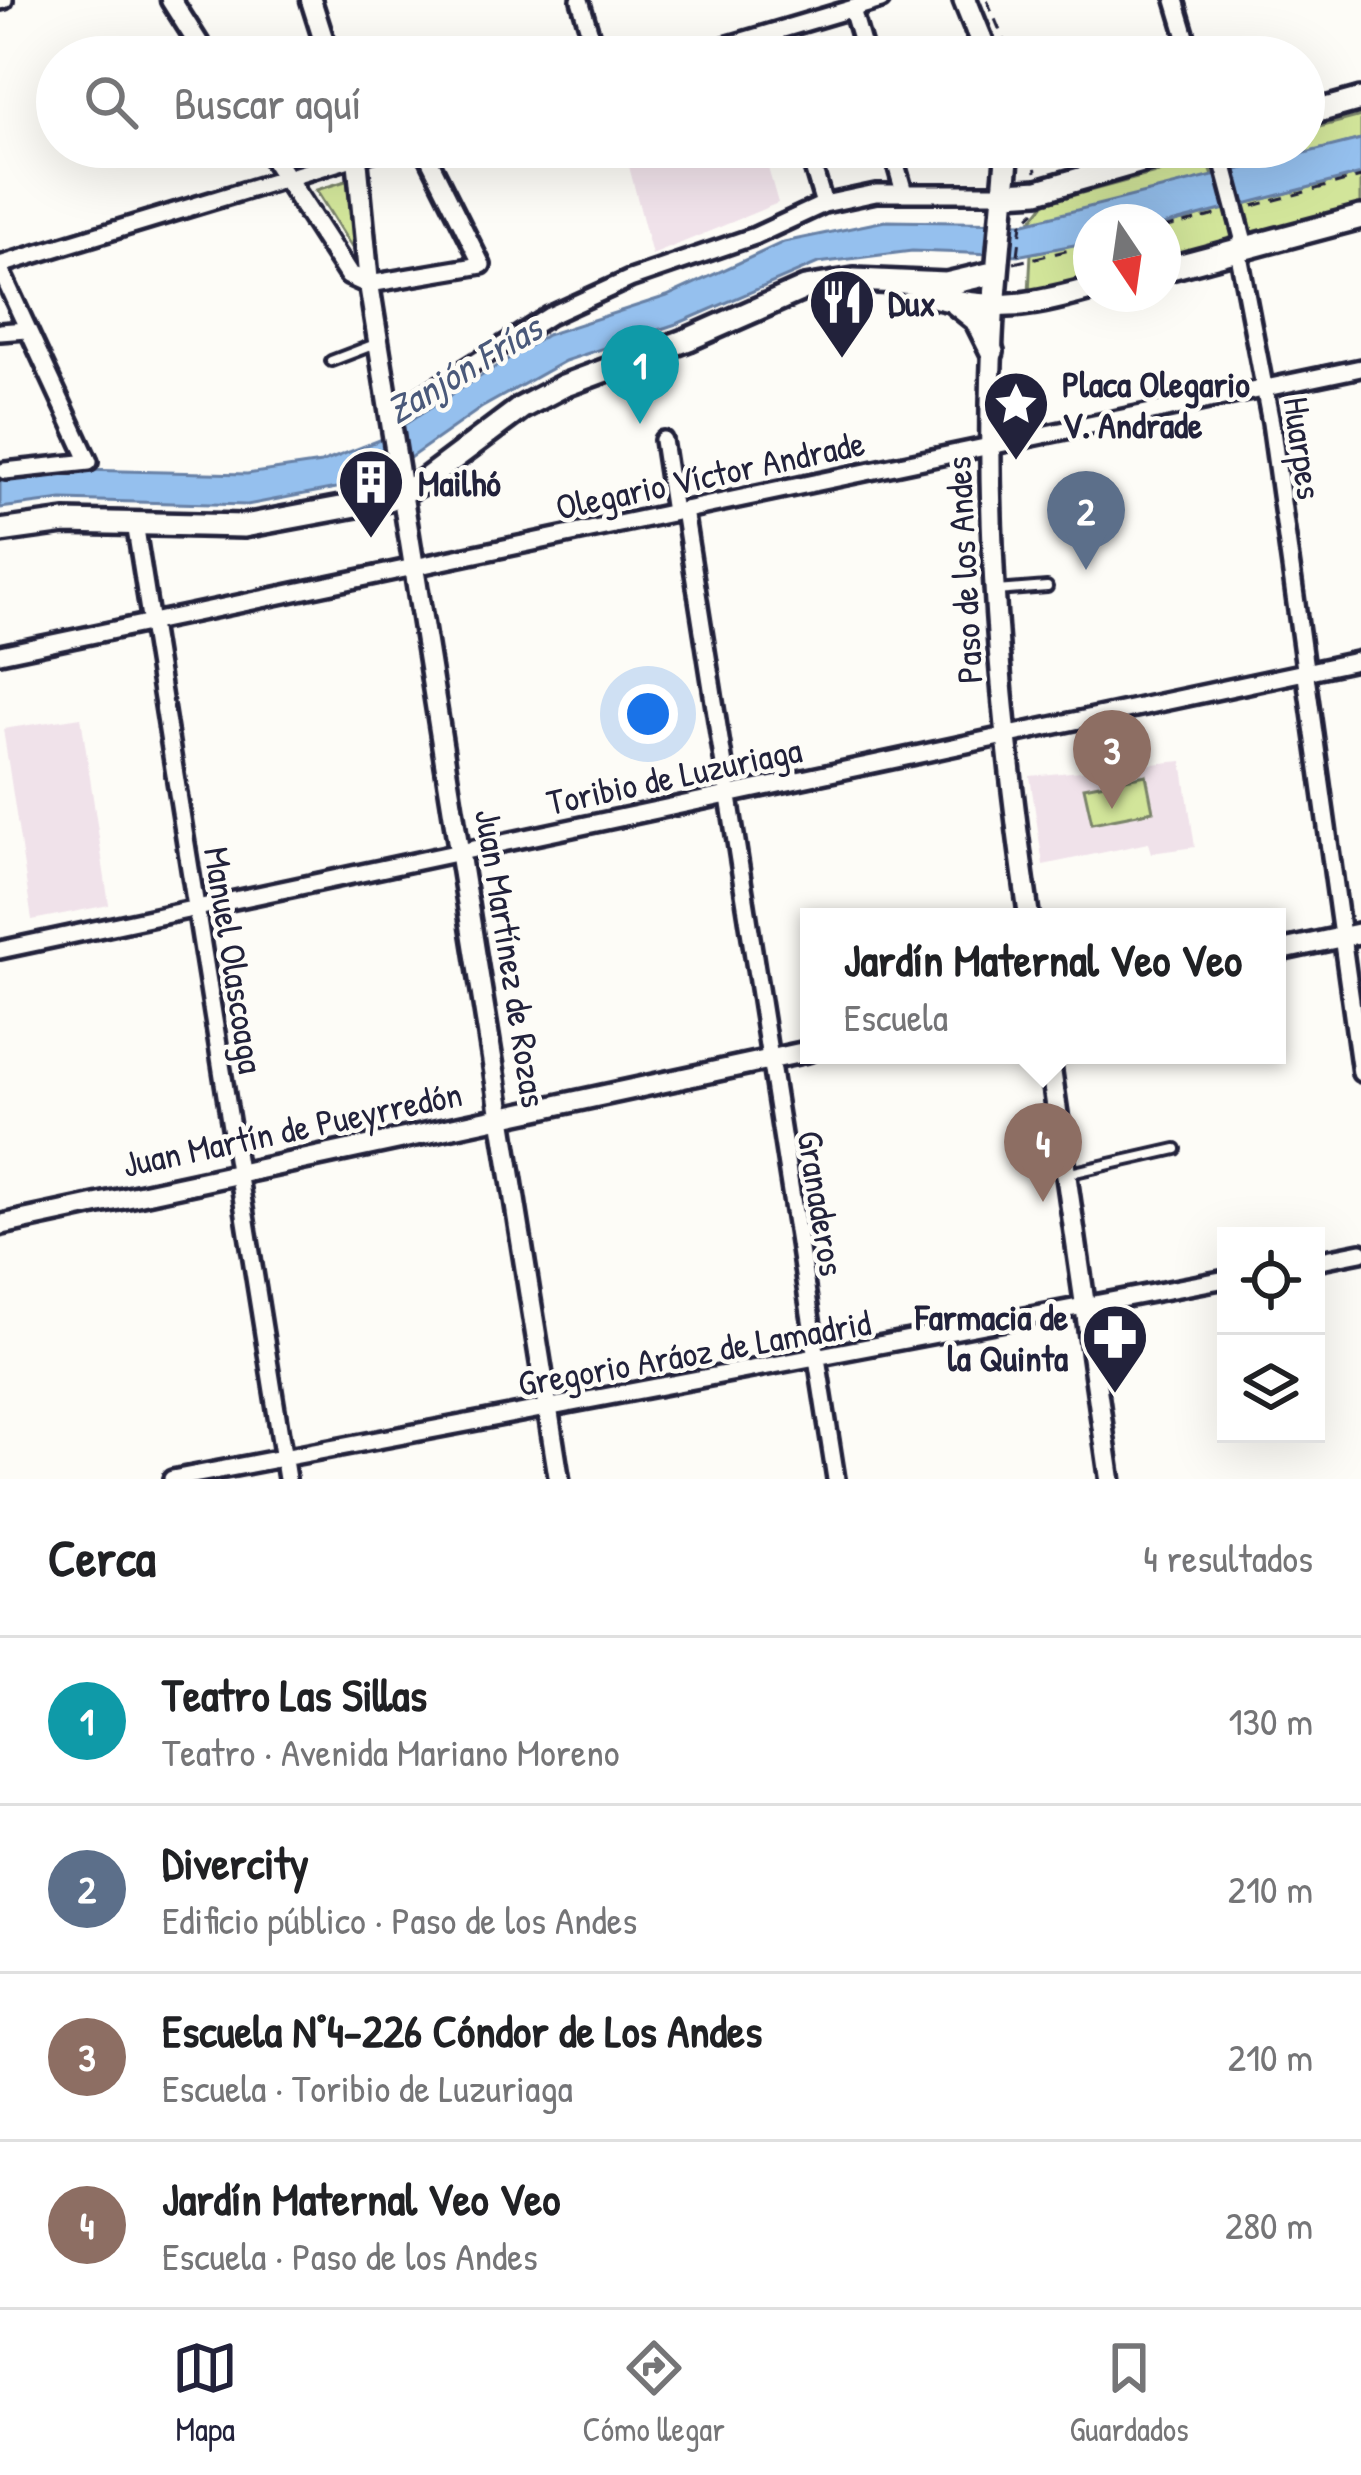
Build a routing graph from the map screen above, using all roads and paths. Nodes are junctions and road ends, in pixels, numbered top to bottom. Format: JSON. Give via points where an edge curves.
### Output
{"nodes":[{"id":1,"x":171,"y":0,"type":"edge"},
{"id":2,"x":311,"y":0,"type":"edge"},
{"id":3,"x":580,"y":0,"type":"edge"},
{"id":4,"x":881,"y":0,"type":"edge"},
{"id":5,"x":965,"y":0,"type":"edge"},
{"id":6,"x":987,"y":0,"type":"edge"},
{"id":7,"x":1175,"y":0,"type":"edge"},
{"id":8,"x":845,"y":7,"type":"edge"},
{"id":9,"x":774,"y":32,"type":"junction"},
{"id":10,"x":194,"y":36,"type":"edge"},
{"id":11,"x":322,"y":36,"type":"edge"},
{"id":12,"x":591,"y":36,"type":"edge"},
{"id":13,"x":760,"y":36,"type":"edge"},
{"id":14,"x":775,"y":36,"type":"edge"},
{"id":15,"x":857,"y":36,"type":"edge"},
{"id":16,"x":980,"y":36,"type":"edge"},
{"id":17,"x":1002,"y":36,"type":"edge"},
{"id":18,"x":1186,"y":36,"type":"edge"},
{"id":19,"x":1361,"y":99,"type":"edge"},
{"id":20,"x":1325,"y":110,"type":"edge"},
{"id":21,"x":278,"y":168,"type":"edge"},
{"id":22,"x":314,"y":168,"type":"edge"},
{"id":23,"x":358,"y":168,"type":"edge"},
{"id":24,"x":433,"y":168,"type":"edge"},
{"id":25,"x":813,"y":168,"type":"edge"},
{"id":26,"x":898,"y":168,"type":"edge"},
{"id":27,"x":1007,"y":168,"type":"edge"},
{"id":28,"x":1118,"y":168,"type":"edge"},
{"id":29,"x":1225,"y":168,"type":"edge"},
{"id":30,"x":1361,"y":177,"type":"edge"},
{"id":31,"x":285,"y":179,"type":"junction"},
{"id":32,"x":904,"y":192,"type":"junction"},
{"id":33,"x":1006,"y":193,"type":"junction"},
{"id":34,"x":1233,"y":196,"type":"junction"},
{"id":35,"x":824,"y":204,"type":"junction"},
{"id":36,"x":1361,"y":217,"type":"edge"},
{"id":37,"x":1181,"y":220,"type":"edge"},
{"id":38,"x":1013,"y":224,"type":"junction"},
{"id":39,"x":1073,"y":248,"type":"edge"},
{"id":40,"x":1238,"y":250,"type":"junction"},
{"id":41,"x":1008,"y":261,"type":"junction"},
{"id":42,"x":1181,"y":265,"type":"edge"},
{"id":43,"x":0,"y":267,"type":"edge"},
{"id":44,"x":369,"y":284,"type":"junction"},
{"id":45,"x":892,"y":284,"type":"junction"},
{"id":46,"x":1073,"y":294,"type":"edge"},
{"id":47,"x":955,"y":304,"type":"junction"},
{"id":48,"x":994,"y":308,"type":"junction"},
{"id":49,"x":26,"y":329,"type":"junction"},
{"id":50,"x":0,"y":332,"type":"edge"},
{"id":51,"x":380,"y":343,"type":"junction"},
{"id":52,"x":992,"y":352,"type":"junction"},
{"id":53,"x":332,"y":361,"type":"dead end"},
{"id":54,"x":1361,"y":368,"type":"edge"},
{"id":55,"x":1264,"y":388,"type":"junction"},
{"id":56,"x":396,"y":439,"type":"junction"},
{"id":57,"x":663,"y":440,"type":"dead end"},
{"id":58,"x":989,"y":446,"type":"junction"},
{"id":59,"x":5,"y":471,"type":"dead end"},
{"id":60,"x":403,"y":493,"type":"junction"},
{"id":61,"x":679,"y":511,"type":"junction"},
{"id":62,"x":135,"y":523,"type":"junction"},
{"id":63,"x":0,"y":531,"type":"edge"},
{"id":64,"x":416,"y":567,"type":"junction"},
{"id":65,"x":1047,"y":586,"type":"dead end"},
{"id":66,"x":995,"y":591,"type":"junction"},
{"id":67,"x":152,"y":622,"type":"junction"},
{"id":68,"x":0,"y":654,"type":"edge"},
{"id":69,"x":1361,"y":660,"type":"edge"},
{"id":70,"x":1305,"y":672,"type":"junction"},
{"id":71,"x":1004,"y":736,"type":"junction"},
{"id":72,"x":728,"y":794,"type":"junction"},
{"id":73,"x":462,"y":851,"type":"junction"},
{"id":74,"x":1028,"y":908,"type":"edge"},
{"id":75,"x":195,"y":909,"type":"junction"},
{"id":76,"x":1352,"y":935,"type":"edge"},
{"id":77,"x":1286,"y":949,"type":"edge"},
{"id":78,"x":0,"y":950,"type":"edge"},
{"id":79,"x":800,"y":1053,"type":"edge"},
{"id":80,"x":768,"y":1060,"type":"junction"},
{"id":81,"x":1050,"y":1064,"type":"edge"},
{"id":82,"x":1361,"y":1073,"type":"edge"},
{"id":83,"x":504,"y":1116,"type":"junction"},
{"id":84,"x":1175,"y":1149,"type":"dead end"},
{"id":85,"x":241,"y":1173,"type":"junction"},
{"id":86,"x":1065,"y":1174,"type":"junction"},
{"id":87,"x":0,"y":1225,"type":"edge"},
{"id":88,"x":1361,"y":1252,"type":"edge"},
{"id":89,"x":1325,"y":1260,"type":"edge"},
{"id":90,"x":1217,"y":1281,"type":"edge"},
{"id":91,"x":1084,"y":1308,"type":"junction"},
{"id":92,"x":817,"y":1361,"type":"junction"},
{"id":93,"x":548,"y":1409,"type":"junction"},
{"id":94,"x":283,"y":1458,"type":"junction"},
{"id":95,"x":172,"y":1479,"type":"edge"},
{"id":96,"x":286,"y":1479,"type":"edge"},
{"id":97,"x":559,"y":1479,"type":"edge"},
{"id":98,"x":836,"y":1479,"type":"edge"},
{"id":99,"x":1110,"y":1479,"type":"edge"}],
"edges":[{"from":1,"to":10,"type":"street"},
{"from":2,"to":11,"type":"street"},
{"from":3,"to":12,"type":"street"},
{"from":4,"to":8,"type":"street"},
{"from":5,"to":16,"type":"main road"},
{"from":6,"to":17,"type":"path"},
{"from":7,"to":18,"type":"street"},
{"from":8,"to":9,"type":"street"},
{"from":8,"to":15,"type":"street"},
{"from":9,"to":13,"type":"street"},
{"from":9,"to":14,"type":"street"},
{"from":19,"to":20,"type":"main road"},
{"from":21,"to":31,"type":"street"},
{"from":22,"to":31,"type":"street"},
{"from":23,"to":44,"type":"street","name":"Juan Martínez de Rozas"},
{"from":24,"to":44,"type":"street","via":[[482,266]]},
{"from":25,"to":35,"type":"street"},
{"from":26,"to":32,"type":"street"},
{"from":27,"to":33,"type":"main road","name":"Paso de los Andes"},
{"from":28,"to":33,"type":"main road"},
{"from":29,"to":34,"type":"street","name":"Huarpes"},
{"from":30,"to":34,"type":"path"},
{"from":31,"to":43,"type":"street"},
{"from":31,"to":44,"type":"street","via":[[349,274]]},
{"from":32,"to":33,"type":"street"},
{"from":32,"to":35,"type":"street"},
{"from":33,"to":38,"type":"main road","name":"Paso de los Andes"},
{"from":34,"to":37,"type":"path"},
{"from":34,"to":40,"type":"street","name":"Huarpes","via":[[1243,238]]},
{"from":35,"to":56,"type":"street","via":[[549,316]]},
{"from":36,"to":40,"type":"main road"},
{"from":38,"to":41,"type":"main road","name":"Paso de los Andes"},
{"from":38,"to":41,"type":"path"},
{"from":39,"to":41,"type":"path"},
{"from":40,"to":42,"type":"main road"},
{"from":40,"to":55,"type":"street","name":"Huarpes"},
{"from":41,"to":45,"type":"main road","via":[[962,282]]},
{"from":41,"to":48,"type":"main road","name":"Paso de los Andes"},
{"from":43,"to":49,"type":"street"},
{"from":44,"to":51,"type":"street","name":"Juan Martínez de Rozas"},
{"from":45,"to":47,"type":"main road"},
{"from":45,"to":60,"type":"main road","via":[[805,288],[563,386]]},
{"from":46,"to":48,"type":"main road"},
{"from":47,"to":48,"type":"main road"},
{"from":47,"to":52,"type":"main road","via":[[976,320]]},
{"from":48,"to":52,"type":"street","name":"Paso de los Andes"},
{"from":49,"to":50,"type":"street"},
{"from":49,"to":59,"type":"street","via":[[89,462]]},
{"from":51,"to":53,"type":"lane"},
{"from":51,"to":56,"type":"street","name":"Juan Martínez de Rozas"},
{"from":52,"to":58,"type":"street","name":"Paso de los Andes"},
{"from":54,"to":55,"type":"street","name":"Olegario Víctor Andrade"},
{"from":55,"to":58,"type":"street","name":"Olegario Víctor Andrade"},
{"from":55,"to":70,"type":"street","name":"Huarpes"},
{"from":56,"to":60,"type":"street","name":"Juan Martínez de Rozas"},
{"from":57,"to":61,"type":"street","name":"Granaderos"},
{"from":58,"to":61,"type":"street","name":"Olegario Víctor Andrade"},
{"from":58,"to":66,"type":"street","name":"Paso de los Andes"},
{"from":60,"to":62,"type":"main road","via":[[256,525]]},
{"from":60,"to":64,"type":"street","name":"Juan Martínez de Rozas"},
{"from":61,"to":64,"type":"street","name":"Olegario Víctor Andrade"},
{"from":61,"to":72,"type":"street","name":"Granaderos"},
{"from":62,"to":63,"type":"main road"},
{"from":62,"to":67,"type":"street","name":"Manuel Olascoaga"},
{"from":64,"to":67,"type":"street","name":"Olegario Víctor Andrade"},
{"from":64,"to":73,"type":"street","name":"Juan Martínez de Rozas"},
{"from":65,"to":66,"type":"lane"},
{"from":66,"to":71,"type":"street","name":"Paso de los Andes"},
{"from":67,"to":68,"type":"street","name":"Olegario Víctor Andrade"},
{"from":67,"to":75,"type":"street","name":"Manuel Olascoaga"},
{"from":69,"to":70,"type":"street","name":"Toribio de Luzuriaga"},
{"from":70,"to":71,"type":"street","name":"Toribio de Luzuriaga"},
{"from":70,"to":76,"type":"street","name":"Huarpes"},
{"from":71,"to":72,"type":"street","name":"Toribio de Luzuriaga"},
{"from":71,"to":74,"type":"street","name":"Paso de los Andes"},
{"from":72,"to":73,"type":"street","name":"Toribio de Luzuriaga"},
{"from":72,"to":80,"type":"street","name":"Granaderos"},
{"from":73,"to":75,"type":"street","name":"Toribio de Luzuriaga"},
{"from":73,"to":83,"type":"street","name":"Juan Martínez de Rozas"},
{"from":75,"to":78,"type":"street","name":"Toribio de Luzuriaga"},
{"from":75,"to":85,"type":"street","name":"Manuel Olascoaga"},
{"from":76,"to":77,"type":"street"},
{"from":76,"to":82,"type":"street","name":"Huarpes"},
{"from":79,"to":80,"type":"street","name":"Juan Martín de Pueyrredón"},
{"from":80,"to":83,"type":"street","name":"Juan Martín de Pueyrredón"},
{"from":80,"to":92,"type":"street","name":"Granaderos"},
{"from":81,"to":86,"type":"street"},
{"from":83,"to":85,"type":"street","name":"Juan Martín de Pueyrredón"},
{"from":83,"to":93,"type":"street","name":"Juan Martínez de Rozas"},
{"from":84,"to":86,"type":"lane"},
{"from":85,"to":87,"type":"street","name":"Juan Martín de Pueyrredón"},
{"from":85,"to":94,"type":"street","name":"Manuel Olascoaga"},
{"from":86,"to":91,"type":"street"},
{"from":88,"to":89,"type":"street"},
{"from":90,"to":91,"type":"street","name":"Gregorio Aráoz de Lamadrid"},
{"from":91,"to":92,"type":"street","name":"Gregorio Aráoz de Lamadrid"},
{"from":91,"to":99,"type":"street"},
{"from":92,"to":93,"type":"street","name":"Gregorio Aráoz de Lamadrid"},
{"from":92,"to":98,"type":"street","name":"Granaderos"},
{"from":93,"to":94,"type":"street","name":"Gregorio Aráoz de Lamadrid"},
{"from":93,"to":97,"type":"street","name":"Juan Martínez de Rozas"},
{"from":94,"to":95,"type":"street","name":"Gregorio Aráoz de Lamadrid"},
{"from":94,"to":96,"type":"street","name":"Manuel Olascoaga"}]}
